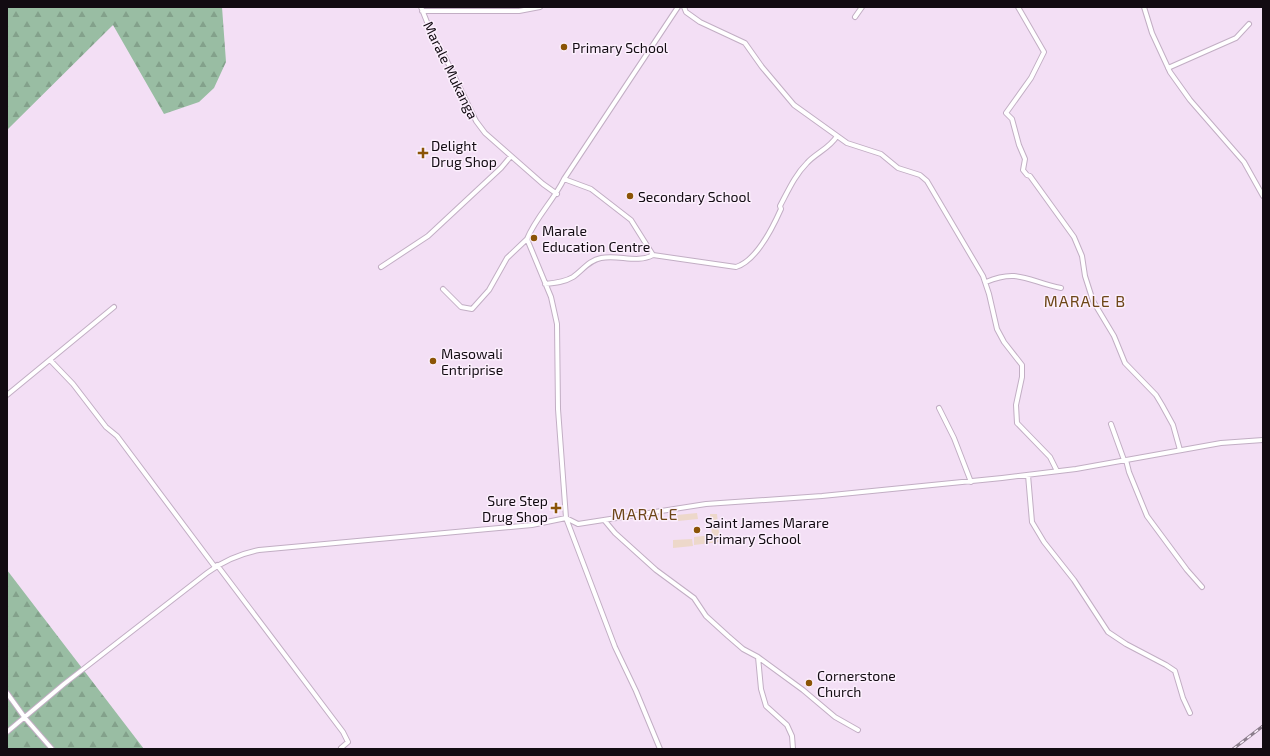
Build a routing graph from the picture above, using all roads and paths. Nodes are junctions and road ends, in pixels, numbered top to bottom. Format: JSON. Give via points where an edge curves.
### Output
{"nodes":[{"id":1,"x":540,"y":7,"type":"edge"},
{"id":2,"x":678,"y":7,"type":"edge"},
{"id":3,"x":684,"y":7,"type":"edge"},
{"id":4,"x":862,"y":7,"type":"edge"},
{"id":5,"x":1018,"y":7,"type":"edge"},
{"id":6,"x":1144,"y":7,"type":"edge"},
{"id":7,"x":422,"y":9,"type":"edge"},
{"id":8,"x":855,"y":17,"type":"dead end"},
{"id":9,"x":1249,"y":24,"type":"dead end"},
{"id":10,"x":1168,"y":68,"type":"junction"},
{"id":11,"x":837,"y":136,"type":"junction"},
{"id":12,"x":511,"y":156,"type":"junction"},
{"id":13,"x":564,"y":179,"type":"junction"},
{"id":14,"x":557,"y":194,"type":"junction"},
{"id":15,"x":1263,"y":196,"type":"edge"},
{"id":16,"x":526,"y":239,"type":"junction"},
{"id":17,"x":653,"y":255,"type":"junction"},
{"id":18,"x":380,"y":267,"type":"dead end"},
{"id":19,"x":986,"y":282,"type":"junction"},
{"id":20,"x":546,"y":284,"type":"junction"},
{"id":21,"x":1061,"y":288,"type":"dead end"},
{"id":22,"x":443,"y":289,"type":"dead end"},
{"id":23,"x":114,"y":307,"type":"dead end"},
{"id":24,"x":50,"y":360,"type":"junction"},
{"id":25,"x":7,"y":395,"type":"edge"},
{"id":26,"x":939,"y":408,"type":"dead end"},
{"id":27,"x":1111,"y":424,"type":"dead end"},
{"id":28,"x":1263,"y":440,"type":"edge"},
{"id":29,"x":1180,"y":450,"type":"junction"},
{"id":30,"x":1125,"y":460,"type":"junction"},
{"id":31,"x":1057,"y":471,"type":"junction"},
{"id":32,"x":1028,"y":475,"type":"junction"},
{"id":33,"x":971,"y":482,"type":"junction"},
{"id":34,"x":566,"y":518,"type":"junction"},
{"id":35,"x":605,"y":521,"type":"junction"},
{"id":36,"x":216,"y":566,"type":"junction"},
{"id":37,"x":1202,"y":587,"type":"dead end"},
{"id":38,"x":758,"y":657,"type":"junction"},
{"id":39,"x":7,"y":693,"type":"edge"},
{"id":40,"x":1190,"y":713,"type":"dead end"},
{"id":41,"x":25,"y":718,"type":"junction"},
{"id":42,"x":858,"y":730,"type":"dead end"},
{"id":43,"x":7,"y":732,"type":"edge"},
{"id":44,"x":341,"y":748,"type":"dead end"},
{"id":45,"x":52,"y":749,"type":"edge"},
{"id":46,"x":660,"y":749,"type":"edge"},
{"id":47,"x":793,"y":749,"type":"edge"}],
"edges":[{"from":1,"to":7,"type":"street","via":[[519,11]]},
{"from":2,"to":13,"type":"street"},
{"from":3,"to":11,"type":"street","via":[[686,12],[700,22],[745,43],[794,105]]},
{"from":4,"to":8,"type":"street"},
{"from":5,"to":29,"type":"street","via":[[1044,52],[1031,78],[1006,113],[1012,119],[1025,159],[1023,170],[1074,237],[1082,256],[1085,276],[1095,305],[1114,336],[1126,363],[1156,394],[1173,426]]},
{"from":6,"to":10,"type":"street","via":[[1152,33]]},
{"from":7,"to":12,"type":"street","name":"Marale Mukanga","via":[[433,37],[476,121],[485,133]]},
{"from":9,"to":10,"type":"street","via":[[1236,38]]},
{"from":10,"to":15,"type":"street","via":[[1190,100],[1244,162]]},
{"from":11,"to":17,"type":"street","via":[[801,170],[780,206],[781,210],[773,227],[744,264],[731,267]]},
{"from":11,"to":19,"type":"street","via":[[850,144],[881,154],[898,168],[924,178]]},
{"from":12,"to":14,"type":"street","name":"Marale Mukanga"},
{"from":12,"to":18,"type":"street","via":[[428,236]]},
{"from":13,"to":14,"type":"street"},
{"from":13,"to":17,"type":"street","via":[[591,189],[631,220]]},
{"from":14,"to":16,"type":"street"},
{"from":16,"to":20,"type":"street"},
{"from":16,"to":22,"type":"street","via":[[507,258],[476,307],[468,309],[462,306]]},
{"from":17,"to":20,"type":"street","via":[[638,260],[622,257],[600,258],[568,280]]},
{"from":19,"to":21,"type":"street","via":[[1012,275]]},
{"from":19,"to":31,"type":"street","via":[[997,329],[1023,369],[1016,405],[1017,422],[1050,457]]},
{"from":20,"to":34,"type":"street","via":[[557,324],[558,409]]},
{"from":23,"to":24,"type":"street"},
{"from":24,"to":25,"type":"street"},
{"from":24,"to":36,"type":"street","via":[[73,384],[106,427],[117,436]]},
{"from":26,"to":33,"type":"street"},
{"from":27,"to":30,"type":"street"},
{"from":28,"to":29,"type":"street","via":[[1226,442]]},
{"from":29,"to":30,"type":"street"},
{"from":30,"to":31,"type":"street"},
{"from":30,"to":37,"type":"street","via":[[1148,516],[1175,555]]},
{"from":31,"to":32,"type":"street"},
{"from":32,"to":33,"type":"street"},
{"from":32,"to":40,"type":"street","via":[[1032,522],[1044,542],[1074,580],[1108,632],[1175,671]]},
{"from":33,"to":35,"type":"street","via":[[706,504]]},
{"from":34,"to":35,"type":"street","via":[[578,524]]},
{"from":34,"to":36,"type":"street","via":[[532,525],[259,550],[242,554]]},
{"from":34,"to":46,"type":"street","via":[[615,647]]},
{"from":35,"to":38,"type":"street","via":[[656,570],[694,598],[711,621],[743,649]]},
{"from":36,"to":41,"type":"street","via":[[64,684]]},
{"from":36,"to":44,"type":"street","via":[[343,732],[348,742]]},
{"from":38,"to":42,"type":"street","via":[[835,717]]},
{"from":38,"to":47,"type":"street","via":[[761,689],[766,706],[787,725],[792,736]]},
{"from":39,"to":41,"type":"street"},
{"from":41,"to":43,"type":"street"},
{"from":41,"to":45,"type":"street"}]}
